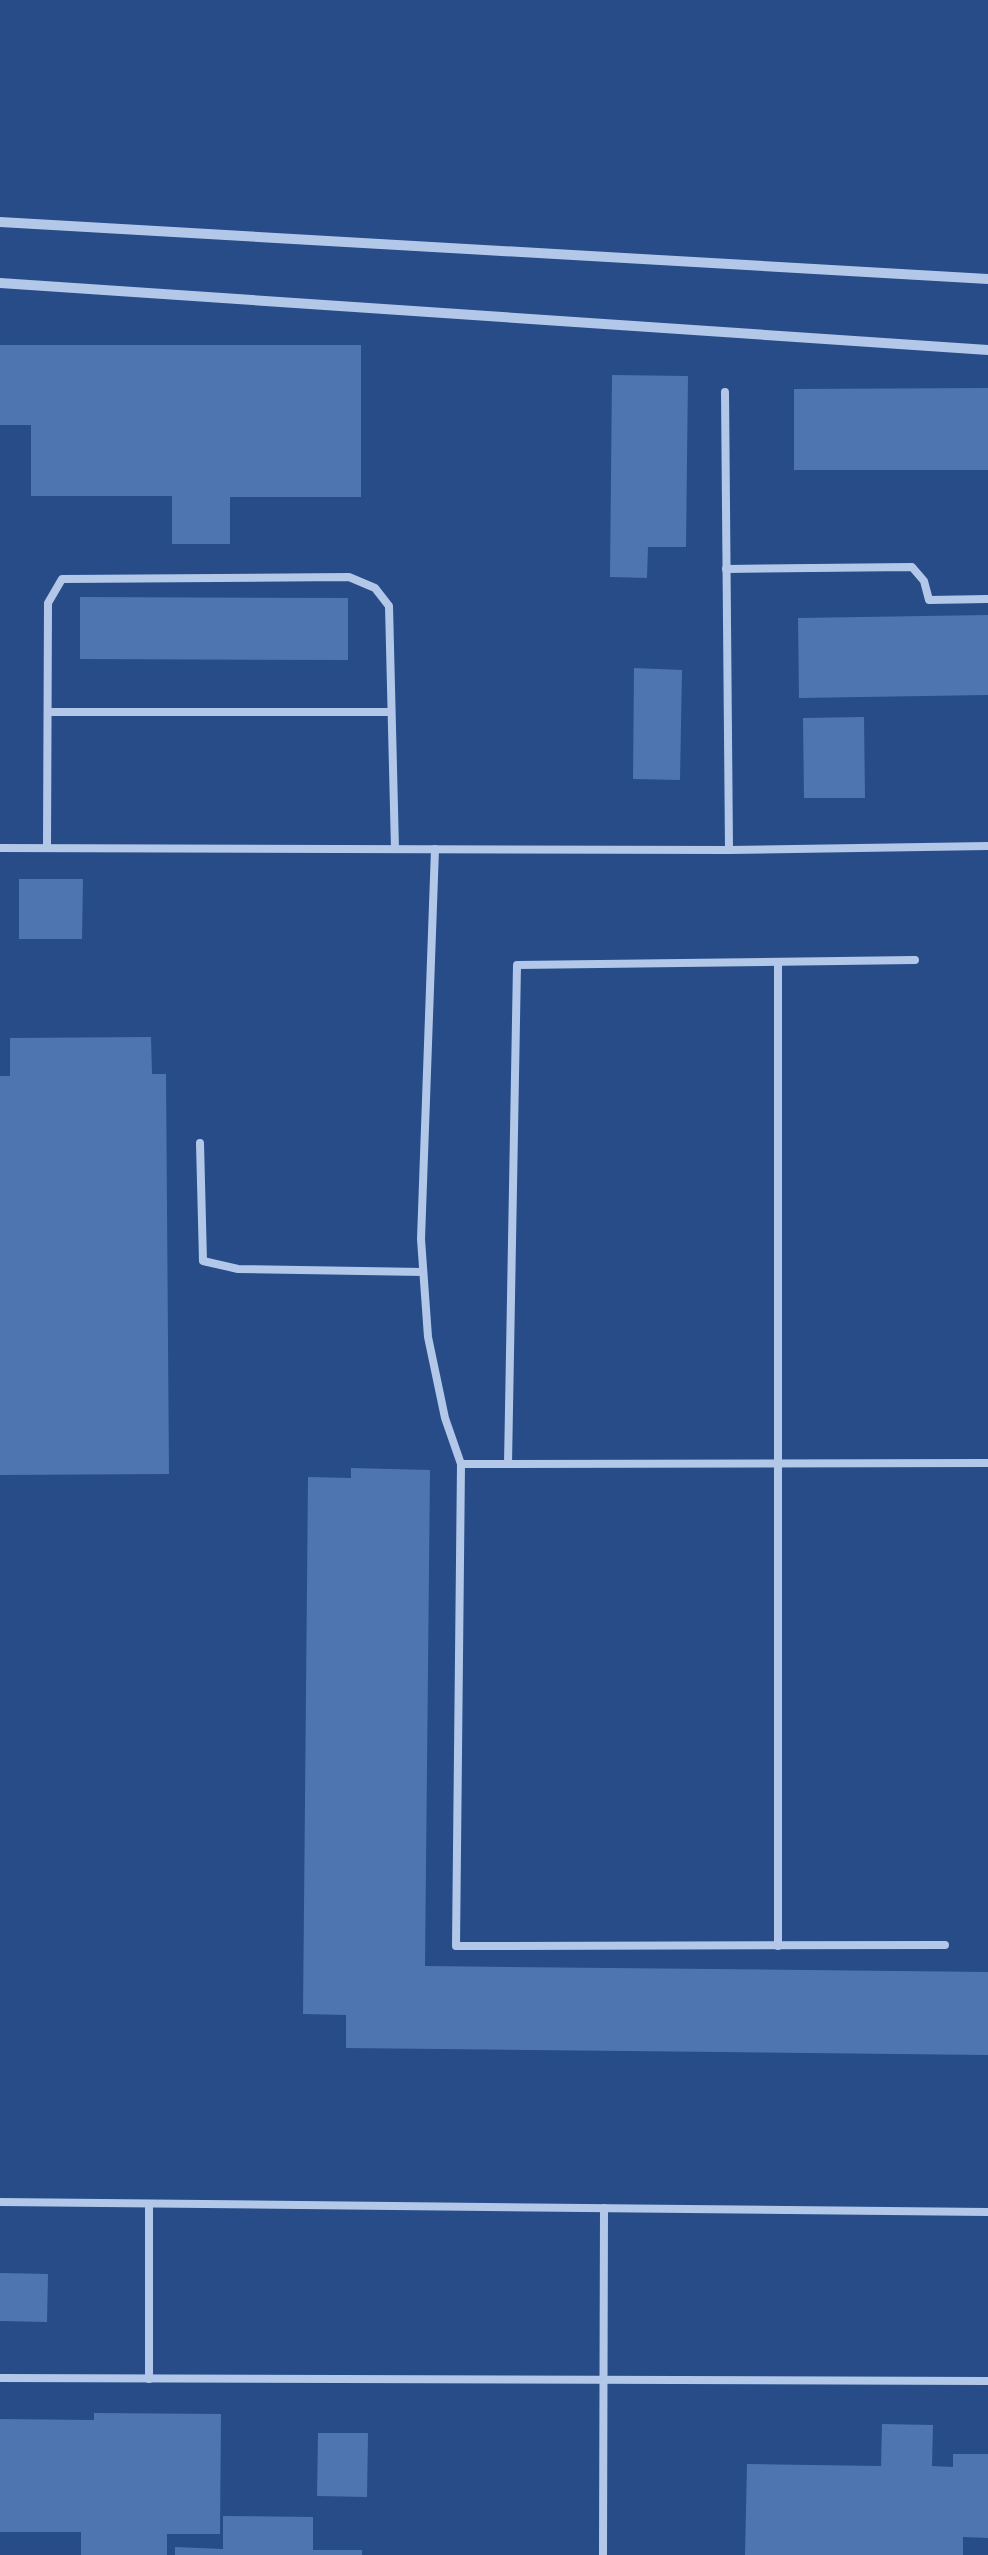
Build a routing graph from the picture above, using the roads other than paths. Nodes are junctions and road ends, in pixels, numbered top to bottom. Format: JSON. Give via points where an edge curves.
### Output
{"nodes":[{"id":1,"x":0,"y":222,"type":"edge"},
{"id":2,"x":988,"y":280,"type":"edge"},
{"id":3,"x":0,"y":283,"type":"edge"},
{"id":4,"x":988,"y":350,"type":"edge"},
{"id":5,"x":724,"y":392,"type":"dead end"},
{"id":6,"x":726,"y":569,"type":"junction"},
{"id":7,"x":988,"y":599,"type":"edge"},
{"id":8,"x":48,"y":712,"type":"junction"},
{"id":9,"x":391,"y":712,"type":"junction"},
{"id":10,"x":988,"y":846,"type":"edge"},
{"id":11,"x":0,"y":848,"type":"edge"},
{"id":12,"x":47,"y":848,"type":"junction"},
{"id":13,"x":395,"y":849,"type":"junction"},
{"id":14,"x":435,"y":849,"type":"junction"},
{"id":15,"x":729,"y":850,"type":"junction"},
{"id":16,"x":915,"y":960,"type":"dead end"},
{"id":17,"x":778,"y":962,"type":"junction"},
{"id":18,"x":200,"y":1143,"type":"dead end"},
{"id":19,"x":423,"y":1272,"type":"junction"},
{"id":20,"x":988,"y":1463,"type":"edge"},
{"id":21,"x":461,"y":1464,"type":"junction"},
{"id":22,"x":508,"y":1464,"type":"junction"},
{"id":23,"x":778,"y":1464,"type":"junction"},
{"id":24,"x":944,"y":1945,"type":"dead end"},
{"id":25,"x":778,"y":1946,"type":"junction"},
{"id":26,"x":0,"y":2202,"type":"edge"},
{"id":27,"x":149,"y":2204,"type":"junction"},
{"id":28,"x":604,"y":2208,"type":"junction"},
{"id":29,"x":988,"y":2212,"type":"edge"},
{"id":30,"x":0,"y":2378,"type":"edge"},
{"id":31,"x":149,"y":2379,"type":"junction"},
{"id":32,"x":604,"y":2380,"type":"junction"},
{"id":33,"x":988,"y":2381,"type":"edge"},
{"id":34,"x":603,"y":2555,"type":"edge"}],
"edges":[{"from":1,"to":2,"type":"street"},
{"from":3,"to":4,"type":"street"},
{"from":5,"to":6,"type":"lane"},
{"from":6,"to":7,"type":"lane","via":[[912,567],[929,600]]},
{"from":6,"to":15,"type":"lane"},
{"from":8,"to":9,"type":"lane"},
{"from":8,"to":9,"type":"lane","via":[[48,604],[62,579],[349,577],[375,588],[389,606]]},
{"from":8,"to":12,"type":"lane"},
{"from":9,"to":13,"type":"lane"},
{"from":10,"to":15,"type":"lane"},
{"from":11,"to":12,"type":"lane"},
{"from":12,"to":13,"type":"lane"},
{"from":13,"to":14,"type":"lane"},
{"from":14,"to":15,"type":"lane"},
{"from":14,"to":19,"type":"lane"},
{"from":16,"to":17,"type":"lane"},
{"from":17,"to":22,"type":"lane","via":[[516,966]]},
{"from":17,"to":23,"type":"lane"},
{"from":18,"to":19,"type":"lane","via":[[203,1261],[238,1269]]},
{"from":19,"to":21,"type":"lane","via":[[428,1337]]},
{"from":20,"to":23,"type":"lane"},
{"from":21,"to":22,"type":"lane"},
{"from":21,"to":25,"type":"lane","via":[[456,1946]]},
{"from":22,"to":23,"type":"lane"},
{"from":23,"to":25,"type":"lane"},
{"from":24,"to":25,"type":"lane"},
{"from":26,"to":27,"type":"lane"},
{"from":27,"to":28,"type":"lane"},
{"from":27,"to":31,"type":"lane"},
{"from":28,"to":29,"type":"lane"},
{"from":28,"to":32,"type":"lane"},
{"from":30,"to":31,"type":"lane"},
{"from":31,"to":32,"type":"lane"},
{"from":32,"to":33,"type":"lane"},
{"from":32,"to":34,"type":"lane"}]}
